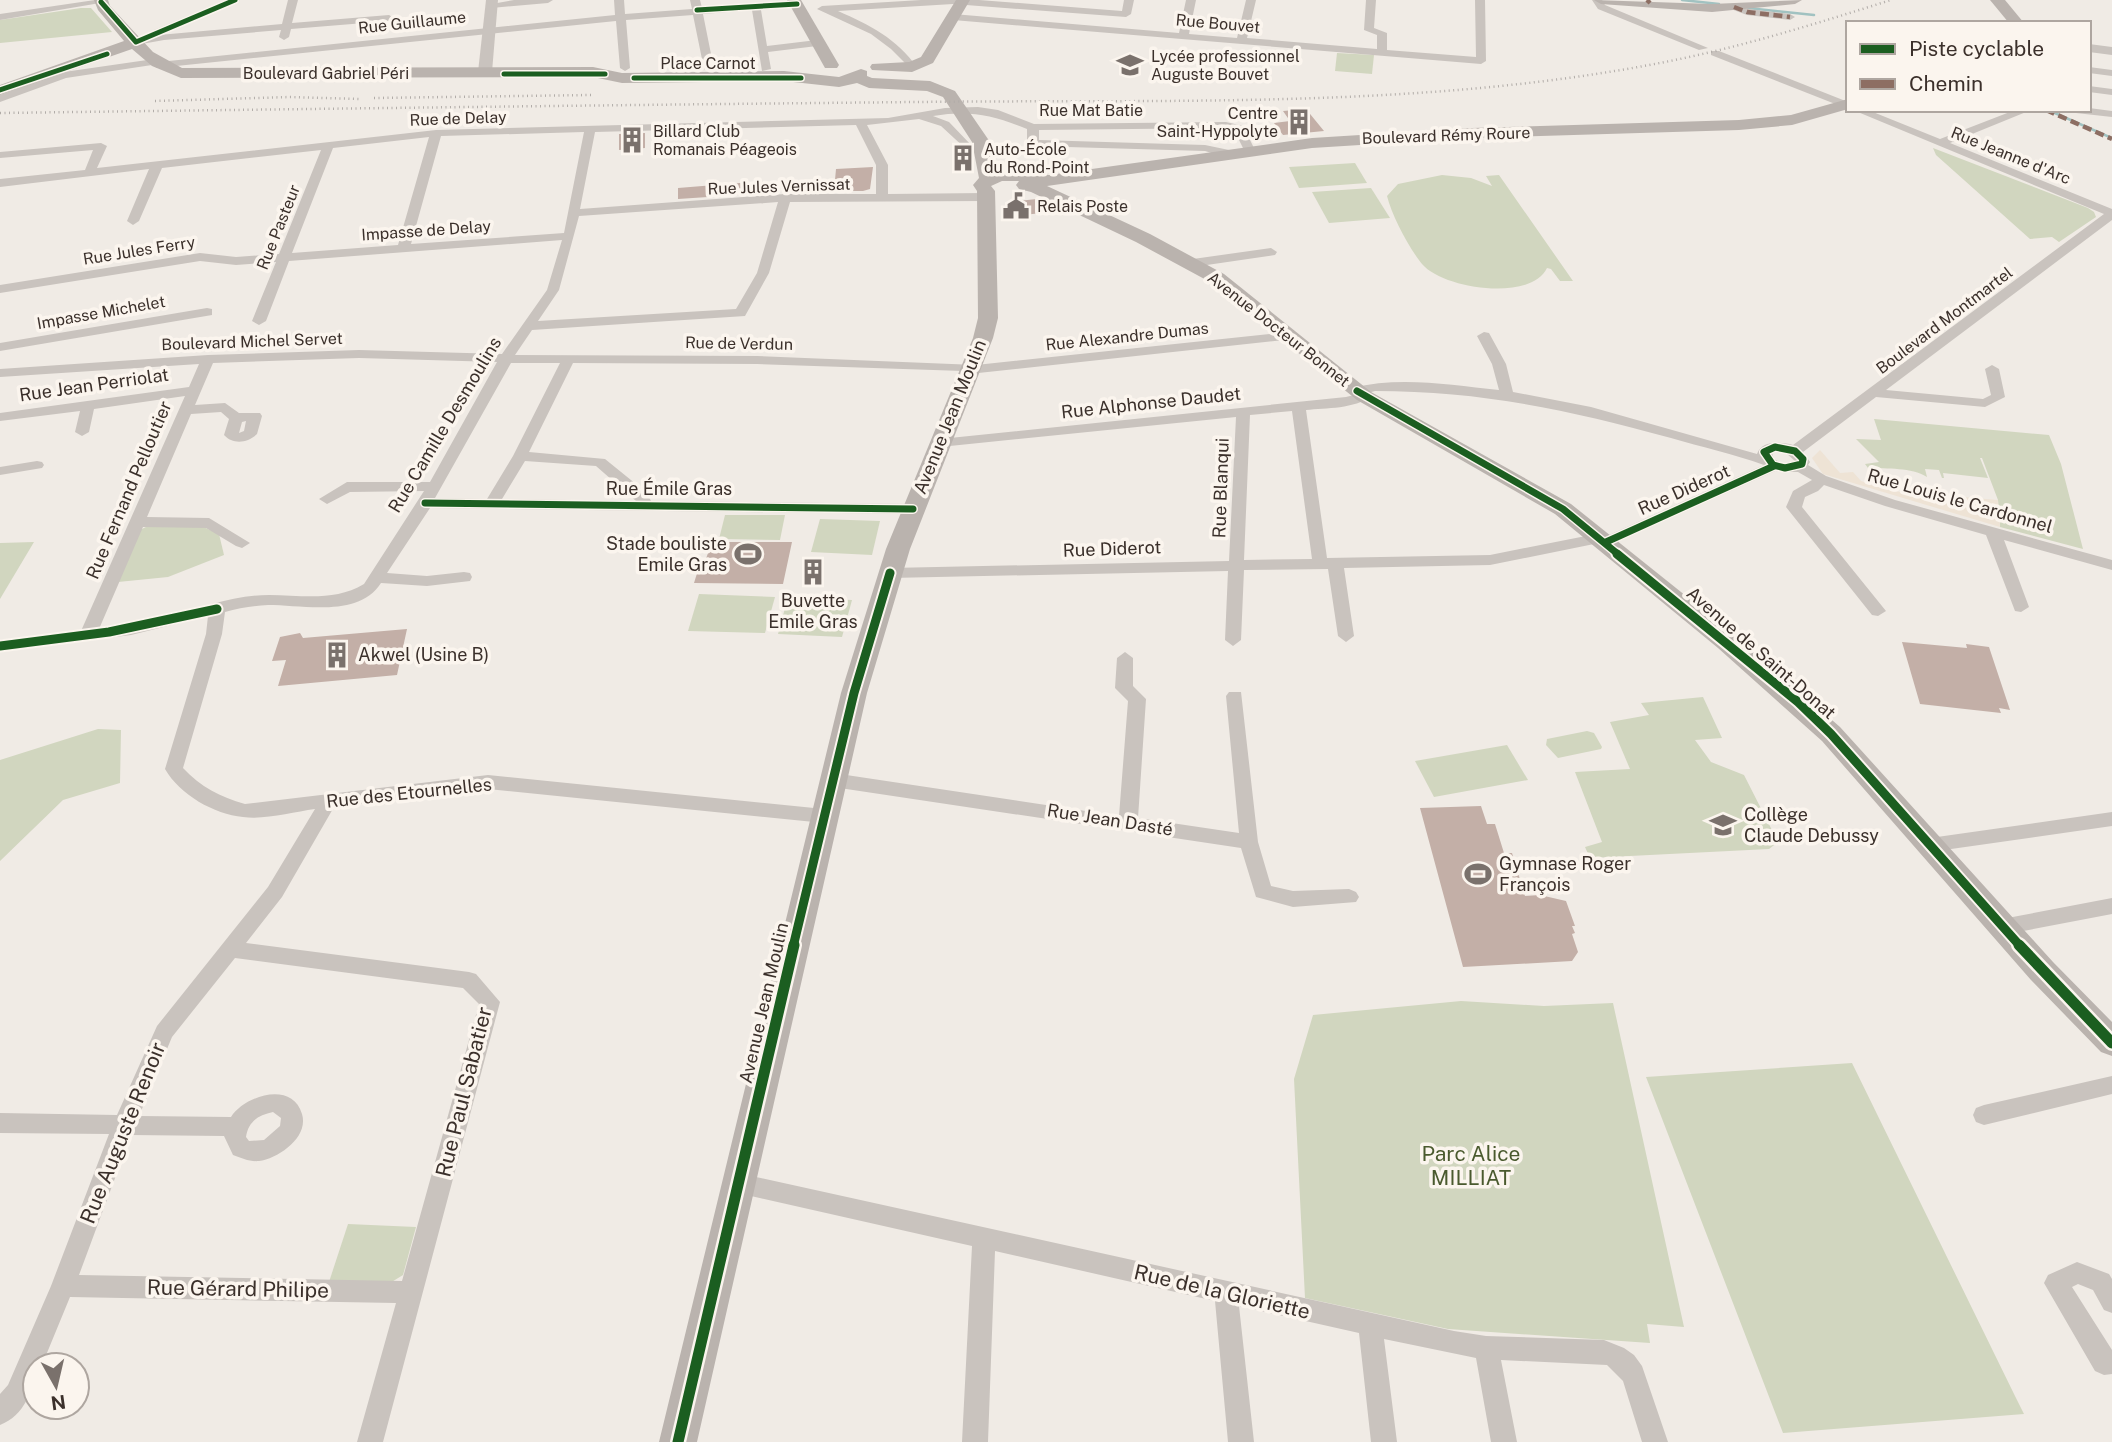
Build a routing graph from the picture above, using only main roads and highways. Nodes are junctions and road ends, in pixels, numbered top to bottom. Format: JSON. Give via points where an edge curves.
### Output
{"nodes":[{"id":1,"x":1599,"y":0,"type":"edge"},
{"id":2,"x":1795,"y":0,"type":"edge"},
{"id":3,"x":1997,"y":0,"type":"edge"},
{"id":4,"x":101,"y":1,"type":"edge"},
{"id":5,"x":963,"y":1,"type":"edge"},
{"id":6,"x":1648,"y":2,"type":"edge"},
{"id":7,"x":1740,"y":4,"type":"edge"},
{"id":8,"x":797,"y":5,"type":"edge"},
{"id":9,"x":2015,"y":21,"type":"edge"},
{"id":10,"x":933,"y":53,"type":"joint"},
{"id":11,"x":152,"y":58,"type":"junction"},
{"id":12,"x":831,"y":65,"type":"junction"},
{"id":13,"x":888,"y":68,"type":"joint"},
{"id":14,"x":623,"y":73,"type":"junction"},
{"id":15,"x":812,"y":74,"type":"junction"},
{"id":16,"x":854,"y":75,"type":"junction"},
{"id":17,"x":0,"y":90,"type":"edge"},
{"id":18,"x":1846,"y":107,"type":"edge"},
{"id":19,"x":1051,"y":184,"type":"junction"},
{"id":20,"x":1002,"y":187,"type":"junction"},
{"id":21,"x":1361,"y":393,"type":"joint"},
{"id":22,"x":2112,"y":1043,"type":"edge"},
{"id":23,"x":678,"y":1442,"type":"edge"}],
"edges":[{"from":1,"to":6,"type":"main road"},
{"from":2,"to":7,"type":"main road"},
{"from":3,"to":9,"type":"main road"},
{"from":4,"to":11,"type":"main road"},
{"from":5,"to":10,"type":"main road"},
{"from":6,"to":7,"type":"main road"},
{"from":8,"to":12,"type":"main road"},
{"from":10,"to":13,"type":"main road","via":[[922,64]]},
{"from":11,"to":14,"type":"main road","name":"Boulevard Gabriel Péri","via":[[194,74]]},
{"from":11,"to":17,"type":"main road","name":"Boulevard Gabriel Péri","via":[[107,54]]},
{"from":12,"to":15,"type":"main road","name":"Place Carnot"},
{"from":12,"to":16,"type":"main road","name":"Place Carnot"},
{"from":13,"to":16,"type":"main road"},
{"from":14,"to":15,"type":"main road","name":"Place Carnot"},
{"from":14,"to":15,"type":"main road","name":"Place Carnot","via":[[766,69]]},
{"from":15,"to":16,"type":"main road","name":"Place Carnot"},
{"from":16,"to":20,"type":"main road","via":[[865,86],[930,86],[949,94],[981,142]]},
{"from":18,"to":19,"type":"main road","name":"Boulevard Rémy Roure","via":[[1792,120],[1739,125],[1365,139],[1228,155]]},
{"from":19,"to":20,"type":"main road","name":"Avenue Docteur Bonnet"},
{"from":19,"to":21,"type":"main road","name":"Avenue Docteur Bonnet","via":[[1217,278]]},
{"from":20,"to":23,"type":"main road","name":"Avenue Jean Moulin","via":[[988,318],[890,573],[854,693]]},
{"from":21,"to":22,"type":"main road","name":"Avenue de Saint-Donat","via":[[1542,495],[1604,540],[1798,702]]}]}
